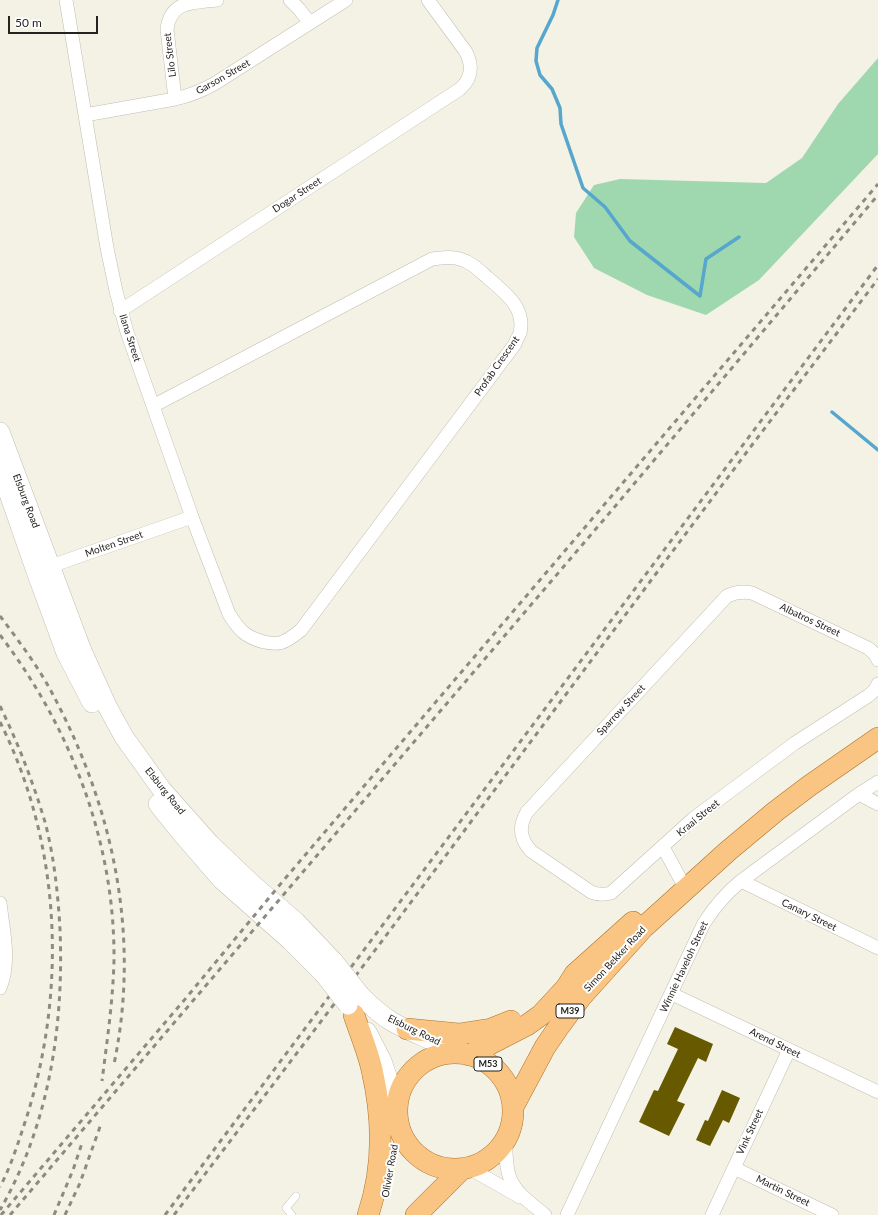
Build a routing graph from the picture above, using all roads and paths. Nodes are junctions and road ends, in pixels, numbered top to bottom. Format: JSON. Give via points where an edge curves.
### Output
{"nodes":[{"id":1,"x":66,"y":0,"type":"edge"},
{"id":2,"x":217,"y":0,"type":"edge"},
{"id":3,"x":290,"y":0,"type":"edge"},
{"id":4,"x":346,"y":0,"type":"edge"},
{"id":5,"x":428,"y":0,"type":"edge"},
{"id":6,"x":310,"y":23,"type":"junction"},
{"id":7,"x":175,"y":99,"type":"junction"},
{"id":8,"x":85,"y":115,"type":"junction"},
{"id":9,"x":120,"y":311,"type":"junction"},
{"id":10,"x":153,"y":406,"type":"junction"},
{"id":11,"x":0,"y":432,"type":"edge"},
{"id":12,"x":0,"y":468,"type":"edge"},
{"id":13,"x":192,"y":517,"type":"junction"},
{"id":14,"x":44,"y":570,"type":"junction"},
{"id":15,"x":735,"y":592,"type":"joint"},
{"id":16,"x":268,"y":643,"type":"joint"},
{"id":17,"x":878,"y":660,"type":"edge"},
{"id":18,"x":878,"y":684,"type":"edge"},
{"id":19,"x":878,"y":738,"type":"edge"},
{"id":20,"x":878,"y":782,"type":"edge"},
{"id":21,"x":859,"y":794,"type":"junction"},
{"id":22,"x":878,"y":804,"type":"edge"},
{"id":23,"x":522,"y":837,"type":"joint"},
{"id":24,"x":663,"y":847,"type":"junction"},
{"id":25,"x":741,"y":882,"type":"junction"},
{"id":26,"x":683,"y":887,"type":"junction"},
{"id":27,"x":0,"y":903,"type":"edge"},
{"id":28,"x":878,"y":948,"type":"edge"},
{"id":29,"x":575,"y":974,"type":"junction"},
{"id":30,"x":0,"y":988,"type":"edge"},
{"id":31,"x":672,"y":994,"type":"junction"},
{"id":32,"x":354,"y":1005,"type":"junction"},
{"id":33,"x":407,"y":1030,"type":"junction"},
{"id":34,"x":789,"y":1050,"type":"junction"},
{"id":35,"x":464,"y":1054,"type":"junction"},
{"id":36,"x":878,"y":1092,"type":"edge"},
{"id":37,"x":513,"y":1107,"type":"junction"},
{"id":38,"x":397,"y":1116,"type":"junction"},
{"id":39,"x":506,"y":1141,"type":"junction"},
{"id":40,"x":734,"y":1168,"type":"junction"},
{"id":41,"x":465,"y":1169,"type":"junction"},
{"id":42,"x":296,"y":1196,"type":"dead end"},
{"id":43,"x":527,"y":1201,"type":"junction"},
{"id":44,"x":292,"y":1215,"type":"edge"},
{"id":45,"x":368,"y":1215,"type":"edge"},
{"id":46,"x":381,"y":1215,"type":"edge"},
{"id":47,"x":416,"y":1215,"type":"edge"},
{"id":48,"x":545,"y":1215,"type":"edge"},
{"id":49,"x":567,"y":1215,"type":"edge"},
{"id":50,"x":712,"y":1215,"type":"edge"},
{"id":51,"x":832,"y":1215,"type":"edge"}],
"edges":[{"from":1,"to":8,"type":"street","name":"Ilana Street"},
{"from":2,"to":7,"type":"street","name":"Lilo Street","via":[[185,4],[178,7],[168,20]]},
{"from":3,"to":6,"type":"street"},
{"from":4,"to":6,"type":"street","name":"Garson Street"},
{"from":5,"to":9,"type":"street","name":"Dogar Street","via":[[466,52],[471,64],[466,84]]},
{"from":6,"to":7,"type":"street","name":"Garson Street","via":[[214,84],[189,96]]},
{"from":7,"to":8,"type":"street","name":"Garson Street"},
{"from":8,"to":9,"type":"street","name":"Ilana Street"},
{"from":9,"to":10,"type":"street","name":"Ilana Street"},
{"from":10,"to":13,"type":"street","name":"Ilana Street"},
{"from":10,"to":16,"type":"street","name":"Profab Crescent","via":[[432,259],[459,258],[472,264],[510,296],[517,306],[520,332],[515,344],[301,630],[279,643]]},
{"from":11,"to":14,"type":"main road","name":"Elsburg Road","number":"M53"},
{"from":12,"to":14,"type":"main road","name":"Elsburg Road","number":"M53"},
{"from":13,"to":14,"type":"street","name":"Molten Street"},
{"from":13,"to":16,"type":"street","name":"Ilana Street","via":[[229,614],[245,635]]},
{"from":14,"to":32,"type":"main road","name":"Elsburg Road","number":"M53","bridge":true,"via":[[106,706],[162,790],[210,844],[296,922]]},
{"from":15,"to":17,"type":"street","name":"Albatros Street","via":[[752,593],[868,648]]},
{"from":15,"to":23,"type":"street","name":"Sparrow Street","via":[[720,602],[527,812],[520,828]]},
{"from":18,"to":24,"type":"street","name":"Kraai Street","via":[[868,696],[795,743],[694,818]]},
{"from":19,"to":26,"type":"main road","name":"Simon Bekker Road","number":"M39","via":[[776,811]]},
{"from":20,"to":21,"type":"street","name":"Winnie Haveloh Street"},
{"from":21,"to":22,"type":"street"},
{"from":21,"to":25,"type":"street","name":"Winnie Haveloh Street"},
{"from":23,"to":24,"type":"street","name":"Kraai Street","via":[[531,851],[597,895],[611,893]]},
{"from":24,"to":26,"type":"street"},
{"from":25,"to":28,"type":"street","name":"Canary Street"},
{"from":25,"to":31,"type":"street","name":"Winnie Haveloh Street","via":[[715,905],[704,923]]},
{"from":26,"to":29,"type":"main road","name":"Simon Bekker Road","number":"M39","via":[[638,917]]},
{"from":26,"to":37,"type":"main road","name":"Simon Bekker Road","number":"M39","via":[[581,997],[545,1047]]},
{"from":27,"to":30,"type":"street","via":[[6,970]]},
{"from":29,"to":33,"type":"main road","via":[[534,1008],[491,1029],[459,1034]]},
{"from":29,"to":35,"type":"main road","name":"Simon Bekker Road","number":"M39","via":[[541,1015],[527,1025]]},
{"from":31,"to":34,"type":"street","name":"Arend Street"},
{"from":31,"to":49,"type":"street","name":"Winnie Haveloh Street"},
{"from":32,"to":33,"type":"main road","name":"Elsburg Road","number":"M53","via":[[373,1008]]},
{"from":32,"to":38,"type":"main road","name":"Elsburg Road","number":"M53","via":[[382,1061]]},
{"from":32,"to":45,"type":"main road","via":[[372,1069],[381,1125],[378,1179]]},
{"from":33,"to":35,"type":"main road","name":"Elsburg Road","number":"M53"},
{"from":34,"to":36,"type":"street","name":"Arend Street"},
{"from":34,"to":40,"type":"street","name":"Vink Street"},
{"from":35,"to":37,"type":"main road","number":"M53","via":[[486,1062],[500,1074],[509,1090]]},
{"from":35,"to":38,"type":"main road","number":"M53","via":[[437,1056],[421,1063],[409,1075],[400,1090]]},
{"from":37,"to":39,"type":"main road","number":"M53","via":[[512,1125]]},
{"from":38,"to":41,"type":"main road","number":"M53","via":[[407,1145],[422,1159],[440,1168]]},
{"from":38,"to":46,"type":"main road","name":"Olivier Road","number":"M53","via":[[390,1179]]},
{"from":39,"to":41,"type":"main road","number":"M53","via":[[496,1154],[484,1163]]},
{"from":39,"to":43,"type":"street","via":[[507,1172],[516,1190]]},
{"from":40,"to":50,"type":"street","name":"Vink Street"},
{"from":40,"to":51,"type":"street","name":"Martin Street"},
{"from":41,"to":43,"type":"street"},
{"from":41,"to":47,"type":"main road","number":"M53"},
{"from":42,"to":44,"type":"lane","via":[[286,1208]]},
{"from":43,"to":48,"type":"street"}]}
